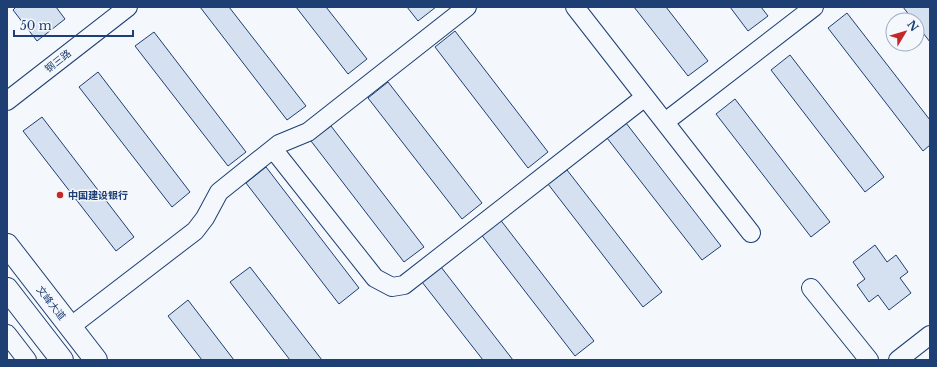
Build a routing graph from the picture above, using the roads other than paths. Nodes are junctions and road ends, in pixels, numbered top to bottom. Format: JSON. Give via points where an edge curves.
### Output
{"nodes":[{"id":1,"x":128,"y":7,"type":"edge"},
{"id":2,"x":467,"y":7,"type":"edge"},
{"id":3,"x":575,"y":7,"type":"edge"},
{"id":4,"x":814,"y":7,"type":"edge"},
{"id":5,"x":645,"y":97,"type":"junction"},
{"id":6,"x":7,"y":101,"type":"edge"},
{"id":7,"x":665,"y":122,"type":"junction"},
{"id":8,"x":272,"y":149,"type":"junction"},
{"id":9,"x":751,"y":233,"type":"dead end"},
{"id":10,"x":7,"y":245,"type":"edge"},
{"id":11,"x":811,"y":288,"type":"dead end"},
{"id":12,"x":7,"y":289,"type":"edge"},
{"id":13,"x":70,"y":327,"type":"junction"},
{"id":14,"x":7,"y":334,"type":"edge"},
{"id":15,"x":930,"y":335,"type":"edge"},
{"id":16,"x":54,"y":357,"type":"edge"},
{"id":17,"x":28,"y":360,"type":"edge"},
{"id":18,"x":96,"y":360,"type":"edge"},
{"id":19,"x":869,"y":360,"type":"edge"},
{"id":20,"x":898,"y":360,"type":"edge"}],
"edges":[{"from":1,"to":6,"type":"street","name":"钢三路"},
{"from":2,"to":8,"type":"street","via":[[308,132]]},
{"from":3,"to":5,"type":"street"},
{"from":4,"to":7,"type":"street"},
{"from":5,"to":7,"type":"street"},
{"from":5,"to":8,"type":"street","via":[[404,285],[392,287],[375,278]]},
{"from":7,"to":9,"type":"street"},
{"from":8,"to":13,"type":"street","via":[[219,192],[195,231]]},
{"from":10,"to":13,"type":"main road","name":"文峰大道"},
{"from":11,"to":19,"type":"street"},
{"from":12,"to":16,"type":"main road"},
{"from":13,"to":18,"type":"main road","name":"文峰大道"},
{"from":14,"to":17,"type":"street"},
{"from":15,"to":20,"type":"street"}]}
